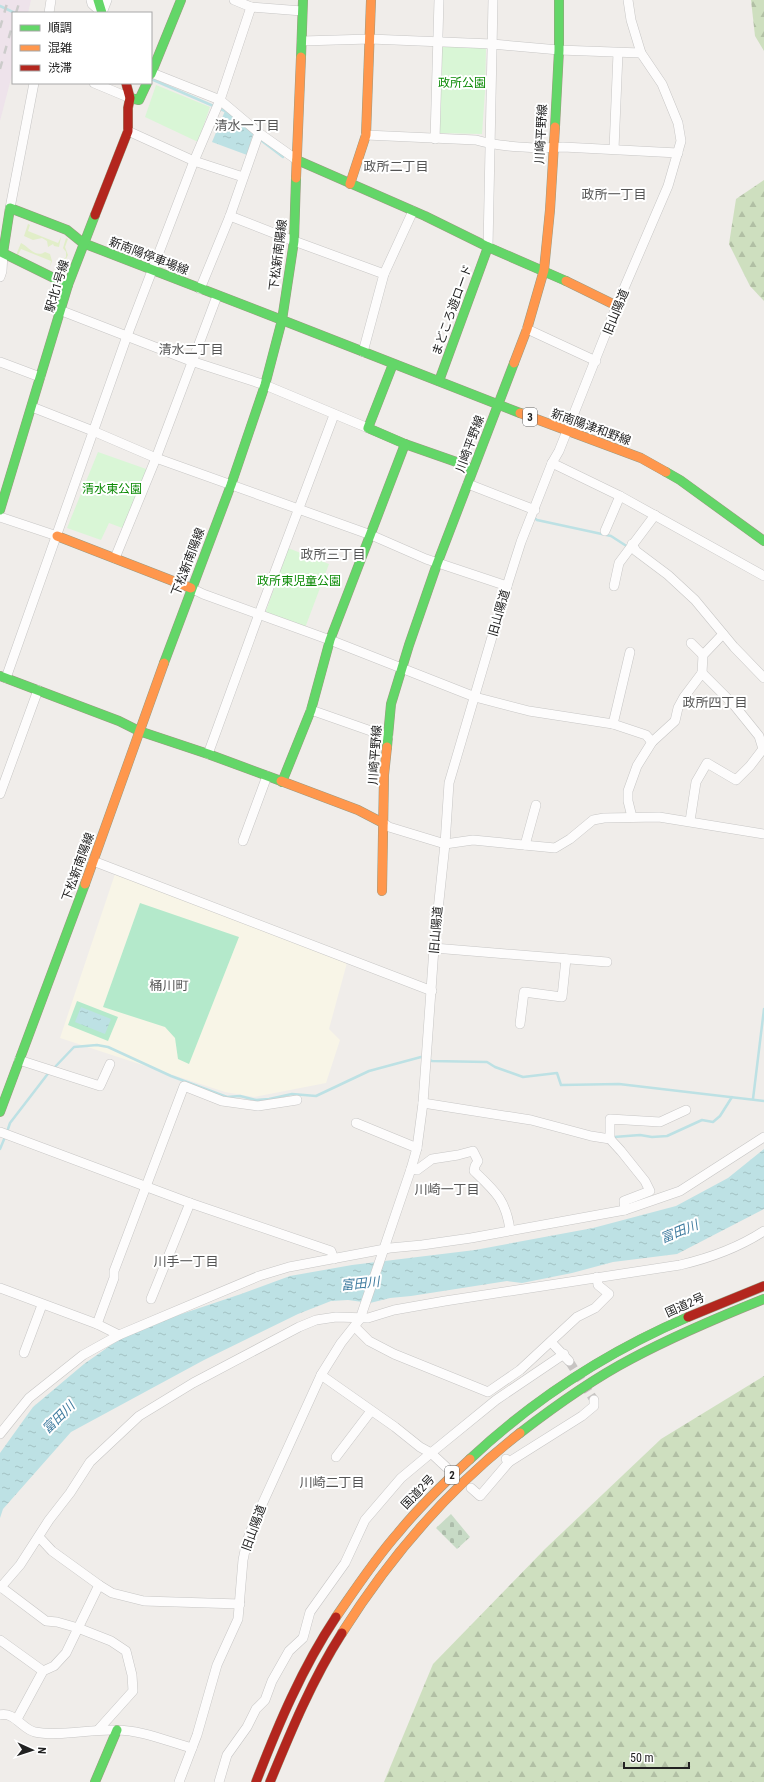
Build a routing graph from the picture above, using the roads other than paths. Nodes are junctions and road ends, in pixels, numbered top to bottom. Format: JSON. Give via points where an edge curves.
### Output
{"nodes":[{"id":1,"x":51,"y":0,"type":"edge"},
{"id":2,"x":91,"y":0,"type":"edge"},
{"id":3,"x":98,"y":0,"type":"edge"},
{"id":4,"x":107,"y":0,"type":"edge"},
{"id":5,"x":181,"y":0,"type":"edge"},
{"id":6,"x":234,"y":0,"type":"edge"},
{"id":7,"x":303,"y":0,"type":"edge"},
{"id":8,"x":371,"y":0,"type":"edge"},
{"id":9,"x":439,"y":0,"type":"edge"},
{"id":10,"x":493,"y":0,"type":"edge"},
{"id":11,"x":559,"y":0,"type":"edge"},
{"id":12,"x":628,"y":0,"type":"edge"},
{"id":13,"x":251,"y":7,"type":"junction"},
{"id":14,"x":302,"y":11,"type":"junction"},
{"id":15,"x":49,"y":12,"type":"edge"},
{"id":16,"x":101,"y":12,"type":"edge"},
{"id":17,"x":102,"y":12,"type":"edge"},
{"id":18,"x":102,"y":12,"type":"edge"},
{"id":19,"x":370,"y":39,"type":"junction"},
{"id":20,"x":302,"y":41,"type":"junction"},
{"id":21,"x":438,"y":42,"type":"junction"},
{"id":22,"x":492,"y":44,"type":"junction"},
{"id":23,"x":559,"y":50,"type":"junction"},
{"id":24,"x":618,"y":53,"type":"junction"},
{"id":25,"x":641,"y":53,"type":"junction"},
{"id":26,"x":152,"y":72,"type":"edge"},
{"id":27,"x":152,"y":74,"type":"edge"},
{"id":28,"x":34,"y":84,"type":"edge"},
{"id":29,"x":96,"y":84,"type":"edge"},
{"id":30,"x":126,"y":84,"type":"edge"},
{"id":31,"x":147,"y":84,"type":"edge"},
{"id":32,"x":130,"y":98,"type":"junction"},
{"id":33,"x":220,"y":100,"type":"junction"},
{"id":34,"x":128,"y":131,"type":"junction"},
{"id":35,"x":259,"y":133,"type":"junction"},
{"id":36,"x":366,"y":136,"type":"junction"},
{"id":37,"x":435,"y":139,"type":"junction"},
{"id":38,"x":490,"y":144,"type":"junction"},
{"id":39,"x":552,"y":148,"type":"junction"},
{"id":40,"x":614,"y":149,"type":"junction"},
{"id":41,"x":678,"y":153,"type":"junction"},
{"id":42,"x":297,"y":160,"type":"junction"},
{"id":43,"x":194,"y":161,"type":"junction"},
{"id":44,"x":243,"y":177,"type":"junction"},
{"id":45,"x":350,"y":184,"type":"junction"},
{"id":46,"x":10,"y":208,"type":"junction"},
{"id":47,"x":414,"y":211,"type":"junction"},
{"id":48,"x":230,"y":216,"type":"junction"},
{"id":49,"x":294,"y":241,"type":"junction"},
{"id":50,"x":83,"y":243,"type":"junction"},
{"id":51,"x":488,"y":247,"type":"junction"},
{"id":52,"x":3,"y":253,"type":"junction"},
{"id":53,"x":152,"y":270,"type":"junction"},
{"id":54,"x":544,"y":270,"type":"junction"},
{"id":55,"x":384,"y":274,"type":"junction"},
{"id":56,"x":0,"y":277,"type":"edge"},
{"id":57,"x":68,"y":285,"type":"junction"},
{"id":58,"x":200,"y":289,"type":"junction"},
{"id":59,"x":217,"y":296,"type":"junction"},
{"id":60,"x":617,"y":306,"type":"junction"},
{"id":61,"x":62,"y":311,"type":"junction"},
{"id":62,"x":282,"y":320,"type":"junction"},
{"id":63,"x":527,"y":329,"type":"junction"},
{"id":64,"x":127,"y":336,"type":"junction"},
{"id":65,"x":363,"y":352,"type":"junction"},
{"id":66,"x":191,"y":361,"type":"junction"},
{"id":67,"x":596,"y":361,"type":"junction"},
{"id":68,"x":0,"y":362,"type":"edge"},
{"id":69,"x":393,"y":364,"type":"junction"},
{"id":70,"x":40,"y":377,"type":"junction"},
{"id":71,"x":439,"y":381,"type":"junction"},
{"id":72,"x":265,"y":385,"type":"junction"},
{"id":73,"x":498,"y":404,"type":"junction"},
{"id":74,"x":32,"y":407,"type":"junction"},
{"id":75,"x":334,"y":415,"type":"junction"},
{"id":76,"x":368,"y":428,"type":"junction"},
{"id":77,"x":93,"y":431,"type":"junction"},
{"id":78,"x":567,"y":431,"type":"junction"},
{"id":79,"x":405,"y":444,"type":"junction"},
{"id":80,"x":156,"y":458,"type":"junction"},
{"id":81,"x":552,"y":463,"type":"junction"},
{"id":82,"x":472,"y":470,"type":"junction"},
{"id":83,"x":231,"y":484,"type":"junction"},
{"id":84,"x":468,"y":484,"type":"junction"},
{"id":85,"x":620,"y":496,"type":"junction"},
{"id":86,"x":298,"y":509,"type":"junction"},
{"id":87,"x":0,"y":510,"type":"edge"},
{"id":88,"x":535,"y":510,"type":"junction"},
{"id":89,"x":655,"y":515,"type":"junction"},
{"id":90,"x":0,"y":517,"type":"edge"},
{"id":91,"x":605,"y":532,"type":"dead end"},
{"id":92,"x":371,"y":535,"type":"junction"},
{"id":93,"x":57,"y":536,"type":"junction"},
{"id":94,"x":764,"y":541,"type":"edge"},
{"id":95,"x":632,"y":544,"type":"junction"},
{"id":96,"x":115,"y":558,"type":"junction"},
{"id":97,"x":437,"y":564,"type":"junction"},
{"id":98,"x":764,"y":576,"type":"edge"},
{"id":99,"x":507,"y":586,"type":"junction"},
{"id":100,"x":614,"y":586,"type":"dead end"},
{"id":101,"x":192,"y":588,"type":"junction"},
{"id":102,"x":258,"y":614,"type":"junction"},
{"id":103,"x":723,"y":634,"type":"junction"},
{"id":104,"x":330,"y":640,"type":"junction"},
{"id":105,"x":691,"y":643,"type":"dead end"},
{"id":106,"x":630,"y":652,"type":"dead end"},
{"id":107,"x":704,"y":656,"type":"junction"},
{"id":108,"x":401,"y":668,"type":"junction"},
{"id":109,"x":702,"y":673,"type":"junction"},
{"id":110,"x":3,"y":677,"type":"edge"},
{"id":111,"x":764,"y":678,"type":"edge"},
{"id":112,"x":38,"y":690,"type":"junction"},
{"id":113,"x":475,"y":697,"type":"junction"},
{"id":114,"x":311,"y":710,"type":"junction"},
{"id":115,"x":613,"y":724,"type":"junction"},
{"id":116,"x":139,"y":731,"type":"junction"},
{"id":117,"x":388,"y":737,"type":"junction"},
{"id":118,"x":652,"y":742,"type":"junction"},
{"id":119,"x":764,"y":749,"type":"edge"},
{"id":120,"x":208,"y":754,"type":"junction"},
{"id":121,"x":267,"y":776,"type":"junction"},
{"id":122,"x":282,"y":782,"type":"junction"},
{"id":123,"x":0,"y":794,"type":"edge"},
{"id":124,"x":536,"y":805,"type":"dead end"},
{"id":125,"x":632,"y":817,"type":"junction"},
{"id":126,"x":690,"y":821,"type":"junction"},
{"id":127,"x":383,"y":823,"type":"junction"},
{"id":128,"x":764,"y":834,"type":"edge"},
{"id":129,"x":244,"y":841,"type":"dead end"},
{"id":130,"x":445,"y":844,"type":"junction"},
{"id":131,"x":525,"y":844,"type":"junction"},
{"id":132,"x":93,"y":862,"type":"junction"},
{"id":133,"x":382,"y":891,"type":"dead end"},
{"id":134,"x":434,"y":948,"type":"junction"},
{"id":135,"x":566,"y":959,"type":"junction"},
{"id":136,"x":608,"y":962,"type":"dead end"},
{"id":137,"x":432,"y":991,"type":"junction"},
{"id":138,"x":520,"y":1024,"type":"dead end"},
{"id":139,"x":19,"y":1060,"type":"junction"},
{"id":140,"x":110,"y":1064,"type":"dead end"},
{"id":141,"x":297,"y":1100,"type":"dead end"},
{"id":142,"x":423,"y":1103,"type":"junction"},
{"id":143,"x":686,"y":1110,"type":"dead end"},
{"id":144,"x":0,"y":1112,"type":"edge"},
{"id":145,"x":356,"y":1123,"type":"dead end"},
{"id":146,"x":0,"y":1132,"type":"edge"},
{"id":147,"x":764,"y":1137,"type":"edge"},
{"id":148,"x":610,"y":1139,"type":"junction"},
{"id":149,"x":417,"y":1148,"type":"junction"},
{"id":150,"x":411,"y":1169,"type":"junction"},
{"id":151,"x":148,"y":1186,"type":"junction"},
{"id":152,"x":190,"y":1203,"type":"junction"},
{"id":153,"x":625,"y":1210,"type":"junction"},
{"id":154,"x":510,"y":1230,"type":"junction"},
{"id":155,"x":764,"y":1232,"type":"edge"},
{"id":156,"x":384,"y":1249,"type":"junction"},
{"id":157,"x":334,"y":1259,"type":"junction"},
{"id":158,"x":597,"y":1277,"type":"junction"},
{"id":159,"x":764,"y":1286,"type":"edge"},
{"id":160,"x":0,"y":1288,"type":"edge"},
{"id":161,"x":151,"y":1299,"type":"dead end"},
{"id":162,"x":764,"y":1299,"type":"edge"},
{"id":163,"x":42,"y":1305,"type":"junction"},
{"id":164,"x":359,"y":1319,"type":"junction"},
{"id":165,"x":97,"y":1324,"type":"junction"},
{"id":166,"x":120,"y":1335,"type":"junction"},
{"id":167,"x":551,"y":1342,"type":"junction"},
{"id":168,"x":24,"y":1353,"type":"dead end"},
{"id":169,"x":321,"y":1375,"type":"junction"},
{"id":170,"x":594,"y":1400,"type":"dead end"},
{"id":171,"x":371,"y":1411,"type":"junction"},
{"id":172,"x":0,"y":1434,"type":"edge"},
{"id":173,"x":497,"y":1451,"type":"junction"},
{"id":174,"x":431,"y":1453,"type":"junction"},
{"id":175,"x":336,"y":1457,"type":"dead end"},
{"id":176,"x":509,"y":1462,"type":"junction"},
{"id":177,"x":446,"y":1467,"type":"dead end"},
{"id":178,"x":471,"y":1488,"type":"dead end"},
{"id":179,"x":39,"y":1537,"type":"junction"},
{"id":180,"x":99,"y":1585,"type":"junction"},
{"id":181,"x":0,"y":1587,"type":"edge"},
{"id":182,"x":240,"y":1604,"type":"junction"},
{"id":183,"x":78,"y":1628,"type":"junction"},
{"id":184,"x":0,"y":1640,"type":"edge"},
{"id":185,"x":44,"y":1671,"type":"junction"},
{"id":186,"x":0,"y":1715,"type":"edge"},
{"id":187,"x":17,"y":1719,"type":"junction"},
{"id":188,"x":98,"y":1730,"type":"junction"},
{"id":189,"x":117,"y":1730,"type":"junction"},
{"id":190,"x":192,"y":1748,"type":"junction"},
{"id":191,"x":95,"y":1782,"type":"edge"},
{"id":192,"x":179,"y":1782,"type":"edge"},
{"id":193,"x":219,"y":1782,"type":"edge"},
{"id":194,"x":256,"y":1782,"type":"edge"},
{"id":195,"x":270,"y":1782,"type":"edge"}],
"edges":[{"from":1,"to":15,"type":"street"},
{"from":2,"to":16,"type":"street"},
{"from":3,"to":17,"type":"main road"},
{"from":4,"to":18,"type":"street"},
{"from":5,"to":26,"type":"main road"},
{"from":6,"to":13,"type":"street"},
{"from":7,"to":14,"type":"main road","name":"下松新南陽線"},
{"from":8,"to":19,"type":"main road"},
{"from":9,"to":21,"type":"street"},
{"from":10,"to":22,"type":"street"},
{"from":11,"to":23,"type":"main road","name":"川崎平野線"},
{"from":12,"to":25,"type":"street","name":"旧山陽道"},
{"from":13,"to":14,"type":"street"},
{"from":13,"to":33,"type":"street"},
{"from":14,"to":20,"type":"main road","name":"下松新南陽線"},
{"from":19,"to":20,"type":"street"},
{"from":19,"to":21,"type":"street"},
{"from":19,"to":36,"type":"main road"},
{"from":20,"to":42,"type":"main road","name":"下松新南陽線"},
{"from":21,"to":22,"type":"street"},
{"from":21,"to":37,"type":"street"},
{"from":22,"to":23,"type":"street"},
{"from":22,"to":38,"type":"street"},
{"from":23,"to":24,"type":"street"},
{"from":23,"to":39,"type":"main road","name":"川崎平野線"},
{"from":24,"to":25,"type":"street"},
{"from":24,"to":40,"type":"street"},
{"from":25,"to":41,"type":"street","name":"旧山陽道","via":[[662,84],[678,123],[681,141]]},
{"from":27,"to":33,"type":"street"},
{"from":28,"to":46,"type":"street"},
{"from":29,"to":32,"type":"street"},
{"from":30,"to":32,"type":"main road"},
{"from":31,"to":32,"type":"main road","via":[[139,100]]},
{"from":32,"to":34,"type":"main road","name":"駅北1号線"},
{"from":33,"to":35,"type":"street"},
{"from":33,"to":43,"type":"street"},
{"from":34,"to":43,"type":"street"},
{"from":34,"to":50,"type":"main road","name":"駅北1号線","via":[[97,214]]},
{"from":35,"to":42,"type":"street"},
{"from":35,"to":44,"type":"street"},
{"from":36,"to":37,"type":"street"},
{"from":36,"to":45,"type":"main road"},
{"from":37,"to":38,"type":"street","via":[[476,140]]},
{"from":38,"to":39,"type":"street"},
{"from":38,"to":51,"type":"street"},
{"from":39,"to":40,"type":"street"},
{"from":39,"to":54,"type":"main road","name":"川崎平野線","via":[[550,210]]},
{"from":40,"to":41,"type":"street"},
{"from":41,"to":60,"type":"street","name":"旧山陽道","via":[[668,186]]},
{"from":42,"to":45,"type":"main road"},
{"from":42,"to":49,"type":"main road","name":"下松新南陽線"},
{"from":43,"to":44,"type":"street"},
{"from":43,"to":53,"type":"street"},
{"from":44,"to":48,"type":"street"},
{"from":45,"to":47,"type":"main road"},
{"from":46,"to":50,"type":"main road","name":"新南陽停車場線","via":[[67,230]]},
{"from":46,"to":52,"type":"main road"},
{"from":47,"to":51,"type":"main road"},
{"from":47,"to":55,"type":"street"},
{"from":48,"to":49,"type":"street"},
{"from":48,"to":58,"type":"street"},
{"from":49,"to":55,"type":"street"},
{"from":49,"to":62,"type":"main road","name":"下松新南陽線"},
{"from":50,"to":53,"type":"main road","name":"新南陽停車場線"},
{"from":50,"to":57,"type":"main road","name":"駅北1号線"},
{"from":51,"to":54,"type":"main road"},
{"from":51,"to":71,"type":"main road","name":"まどころ遊ロード"},
{"from":52,"to":56,"type":"street"},
{"from":52,"to":57,"type":"main road"},
{"from":53,"to":58,"type":"main road","name":"新南陽停車場線"},
{"from":53,"to":64,"type":"street"},
{"from":54,"to":60,"type":"main road"},
{"from":54,"to":63,"type":"main road","name":"川崎平野線"},
{"from":55,"to":65,"type":"street"},
{"from":57,"to":61,"type":"main road","name":"駅北1号線"},
{"from":58,"to":59,"type":"main road","name":"新南陽停車場線"},
{"from":59,"to":62,"type":"main road","name":"新南陽停車場線"},
{"from":59,"to":66,"type":"street"},
{"from":60,"to":67,"type":"street","name":"旧山陽道"},
{"from":61,"to":64,"type":"street"},
{"from":61,"to":70,"type":"main road","name":"駅北1号線"},
{"from":62,"to":65,"type":"main road","name":"新南陽津和野線","number":"3"},
{"from":62,"to":72,"type":"main road","name":"下松新南陽線"},
{"from":63,"to":67,"type":"street"},
{"from":63,"to":73,"type":"main road","name":"川崎平野線"},
{"from":64,"to":66,"type":"street"},
{"from":64,"to":77,"type":"street"},
{"from":65,"to":69,"type":"main road","name":"新南陽津和野線","number":"3"},
{"from":66,"to":72,"type":"street"},
{"from":66,"to":80,"type":"street"},
{"from":67,"to":78,"type":"street","name":"旧山陽道"},
{"from":68,"to":70,"type":"street"},
{"from":69,"to":71,"type":"main road","name":"新南陽津和野線","number":"3"},
{"from":69,"to":76,"type":"main road"},
{"from":70,"to":74,"type":"main road","name":"駅北1号線"},
{"from":71,"to":73,"type":"main road","name":"新南陽津和野線","number":"3"},
{"from":72,"to":75,"type":"street"},
{"from":72,"to":83,"type":"main road","name":"下松新南陽線"},
{"from":73,"to":78,"type":"main road","name":"新南陽津和野線","number":"3"},
{"from":73,"to":82,"type":"main road","name":"川崎平野線"},
{"from":74,"to":77,"type":"street"},
{"from":74,"to":87,"type":"main road","name":"駅北1号線"},
{"from":75,"to":76,"type":"street"},
{"from":75,"to":86,"type":"street"},
{"from":76,"to":79,"type":"main road"},
{"from":77,"to":80,"type":"street"},
{"from":77,"to":93,"type":"street"},
{"from":78,"to":81,"type":"street","name":"旧山陽道"},
{"from":78,"to":94,"type":"main road","name":"新南陽津和野線","number":"3","via":[[661,468],[704,496]]},
{"from":79,"to":82,"type":"main road","via":[[465,465]]},
{"from":79,"to":92,"type":"main road"},
{"from":80,"to":83,"type":"street"},
{"from":80,"to":96,"type":"street"},
{"from":81,"to":85,"type":"street"},
{"from":81,"to":88,"type":"street","name":"旧山陽道"},
{"from":82,"to":84,"type":"main road","name":"川崎平野線"},
{"from":83,"to":86,"type":"street"},
{"from":83,"to":101,"type":"main road","name":"下松新南陽線"},
{"from":84,"to":88,"type":"street"},
{"from":84,"to":97,"type":"main road","name":"川崎平野線"},
{"from":85,"to":89,"type":"street"},
{"from":85,"to":91,"type":"street"},
{"from":86,"to":92,"type":"street"},
{"from":86,"to":102,"type":"street"},
{"from":88,"to":99,"type":"street","name":"旧山陽道","via":[[521,542]]},
{"from":89,"to":95,"type":"street"},
{"from":89,"to":98,"type":"street"},
{"from":90,"to":93,"type":"street"},
{"from":92,"to":97,"type":"street"},
{"from":92,"to":104,"type":"main road"},
{"from":93,"to":96,"type":"main road"},
{"from":93,"to":110,"type":"street"},
{"from":95,"to":100,"type":"street","via":[[619,562]]},
{"from":95,"to":103,"type":"street","via":[[636,551],[695,600]]},
{"from":96,"to":101,"type":"main road"},
{"from":97,"to":99,"type":"street"},
{"from":97,"to":108,"type":"main road","name":"川崎平野線"},
{"from":99,"to":113,"type":"street","name":"旧山陽道"},
{"from":101,"to":102,"type":"street"},
{"from":101,"to":116,"type":"main road","name":"下松新南陽線"},
{"from":102,"to":104,"type":"street"},
{"from":102,"to":120,"type":"street"},
{"from":103,"to":107,"type":"street"},
{"from":103,"to":111,"type":"street"},
{"from":104,"to":108,"type":"street"},
{"from":104,"to":114,"type":"main road"},
{"from":105,"to":107,"type":"street"},
{"from":106,"to":115,"type":"street"},
{"from":107,"to":109,"type":"street"},
{"from":108,"to":113,"type":"street"},
{"from":108,"to":117,"type":"main road","name":"川崎平野線","via":[[391,704]]},
{"from":109,"to":118,"type":"street","via":[[684,696],[675,721]]},
{"from":109,"to":119,"type":"street","via":[[734,705],[759,736]]},
{"from":110,"to":112,"type":"main road"},
{"from":112,"to":116,"type":"main road"},
{"from":112,"to":123,"type":"street"},
{"from":113,"to":115,"type":"street","via":[[529,711]]},
{"from":113,"to":130,"type":"street","name":"旧山陽道","via":[[449,783]]},
{"from":114,"to":117,"type":"street"},
{"from":114,"to":122,"type":"main road"},
{"from":115,"to":118,"type":"street","via":[[646,735]]},
{"from":116,"to":120,"type":"main road"},
{"from":116,"to":132,"type":"main road","name":"下松新南陽線"},
{"from":117,"to":127,"type":"main road","name":"川崎平野線"},
{"from":118,"to":125,"type":"street","via":[[637,766],[628,791]]},
{"from":119,"to":126,"type":"street","via":[[736,780],[707,763],[696,782]]},
{"from":120,"to":121,"type":"main road"},
{"from":121,"to":122,"type":"main road"},
{"from":121,"to":129,"type":"street"},
{"from":122,"to":127,"type":"main road","via":[[358,810]]},
{"from":124,"to":131,"type":"street"},
{"from":125,"to":126,"type":"street"},
{"from":125,"to":131,"type":"street","via":[[593,820],[555,848]]},
{"from":126,"to":128,"type":"street"},
{"from":127,"to":130,"type":"street"},
{"from":127,"to":133,"type":"main road","name":"川崎平野線"},
{"from":130,"to":131,"type":"street","via":[[473,840]]},
{"from":130,"to":134,"type":"street","name":"旧山陽道"},
{"from":132,"to":137,"type":"street"},
{"from":132,"to":139,"type":"main road","name":"下松新南陽線"},
{"from":134,"to":135,"type":"street"},
{"from":134,"to":137,"type":"street","name":"旧山陽道"},
{"from":135,"to":136,"type":"street"},
{"from":135,"to":138,"type":"street","via":[[562,996],[524,992]]},
{"from":137,"to":142,"type":"street","name":"旧山陽道"},
{"from":139,"to":140,"type":"street","via":[[100,1086]]},
{"from":139,"to":144,"type":"main road","name":"下松新南陽線"},
{"from":141,"to":151,"type":"street","via":[[258,1106],[222,1101],[184,1086]]},
{"from":142,"to":148,"type":"street","via":[[531,1120]]},
{"from":142,"to":149,"type":"street","name":"旧山陽道"},
{"from":143,"to":148,"type":"street","via":[[660,1122],[610,1120]]},
{"from":145,"to":149,"type":"street"},
{"from":146,"to":151,"type":"street"},
{"from":147,"to":153,"type":"street","via":[[680,1191]]},
{"from":148,"to":153,"type":"street","via":[[645,1181],[650,1191],[624,1201]]},
{"from":149,"to":150,"type":"street","name":"旧山陽道"},
{"from":150,"to":154,"type":"street","via":[[417,1170],[432,1159],[473,1150],[478,1161],[474,1171],[498,1194],[508,1216]]},
{"from":150,"to":156,"type":"street","name":"旧山陽道"},
{"from":151,"to":152,"type":"street"},
{"from":151,"to":165,"type":"street","via":[[114,1272]]},
{"from":152,"to":157,"type":"street","via":[[331,1251]]},
{"from":152,"to":161,"type":"street"},
{"from":153,"to":154,"type":"street"},
{"from":154,"to":156,"type":"street","via":[[471,1238]]},
{"from":155,"to":158,"type":"street","via":[[707,1258]]},
{"from":156,"to":157,"type":"street"},
{"from":156,"to":164,"type":"street","name":"旧山陽道"},
{"from":157,"to":166,"type":"street","via":[[289,1267],[259,1276]]},
{"from":158,"to":164,"type":"street","via":[[394,1310],[380,1316]]},
{"from":158,"to":167,"type":"street","via":[[598,1284],[609,1294],[595,1308],[577,1317]]},
{"from":159,"to":194,"type":"main road","name":"国道2号","number":"2","via":[[706,1308],[602,1360],[547,1396],[488,1441],[441,1486],[403,1526],[368,1569],[333,1620],[289,1700]]},
{"from":160,"to":163,"type":"street"},
{"from":162,"to":173,"type":"main road","name":"国道2号","number":"2","via":[[664,1342],[612,1370],[556,1405]]},
{"from":163,"to":165,"type":"street"},
{"from":163,"to":168,"type":"street"},
{"from":164,"to":167,"type":"street","via":[[369,1341],[394,1354],[488,1392],[520,1370]]},
{"from":164,"to":169,"type":"street","name":"旧山陽道"},
{"from":164,"to":179,"type":"street","via":[[336,1317],[316,1320],[299,1327],[193,1382],[139,1416],[90,1462]]},
{"from":165,"to":166,"type":"street"},
{"from":166,"to":172,"type":"street","via":[[83,1355],[34,1394]]},
{"from":167,"to":174,"type":"street","via":[[567,1358],[496,1400]]},
{"from":169,"to":171,"type":"street"},
{"from":169,"to":182,"type":"street","name":"旧山陽道","via":[[247,1541]]},
{"from":170,"to":176,"type":"street","via":[[594,1406],[582,1416]]},
{"from":171,"to":174,"type":"street"},
{"from":171,"to":175,"type":"street"},
{"from":173,"to":176,"type":"street"},
{"from":173,"to":195,"type":"main road","name":"国道2号","number":"2","via":[[451,1493],[413,1533],[374,1583],[345,1626],[305,1698]]},
{"from":174,"to":177,"type":"street"},
{"from":174,"to":193,"type":"street","via":[[401,1478],[365,1520],[345,1563],[310,1612],[303,1638],[289,1651],[264,1700],[227,1755]]},
{"from":176,"to":178,"type":"street","via":[[480,1496]]},
{"from":179,"to":180,"type":"street","via":[[52,1551]]},
{"from":179,"to":181,"type":"street","via":[[20,1565]]},
{"from":180,"to":182,"type":"street","via":[[112,1593],[144,1601]]},
{"from":180,"to":183,"type":"street"},
{"from":181,"to":183,"type":"street","via":[[46,1621]]},
{"from":182,"to":190,"type":"street","name":"旧山陽道","via":[[238,1619],[217,1665]]},
{"from":183,"to":185,"type":"street","via":[[66,1653],[54,1666]]},
{"from":183,"to":188,"type":"street","via":[[111,1641],[126,1651],[132,1675],[133,1691]]},
{"from":184,"to":185,"type":"street"},
{"from":185,"to":187,"type":"street"},
{"from":186,"to":187,"type":"street"},
{"from":187,"to":188,"type":"street","via":[[33,1732]]},
{"from":188,"to":189,"type":"street"},
{"from":189,"to":190,"type":"street","via":[[158,1737]]},
{"from":189,"to":191,"type":"main road"},
{"from":190,"to":192,"type":"street","name":"旧山陽道"}]}
